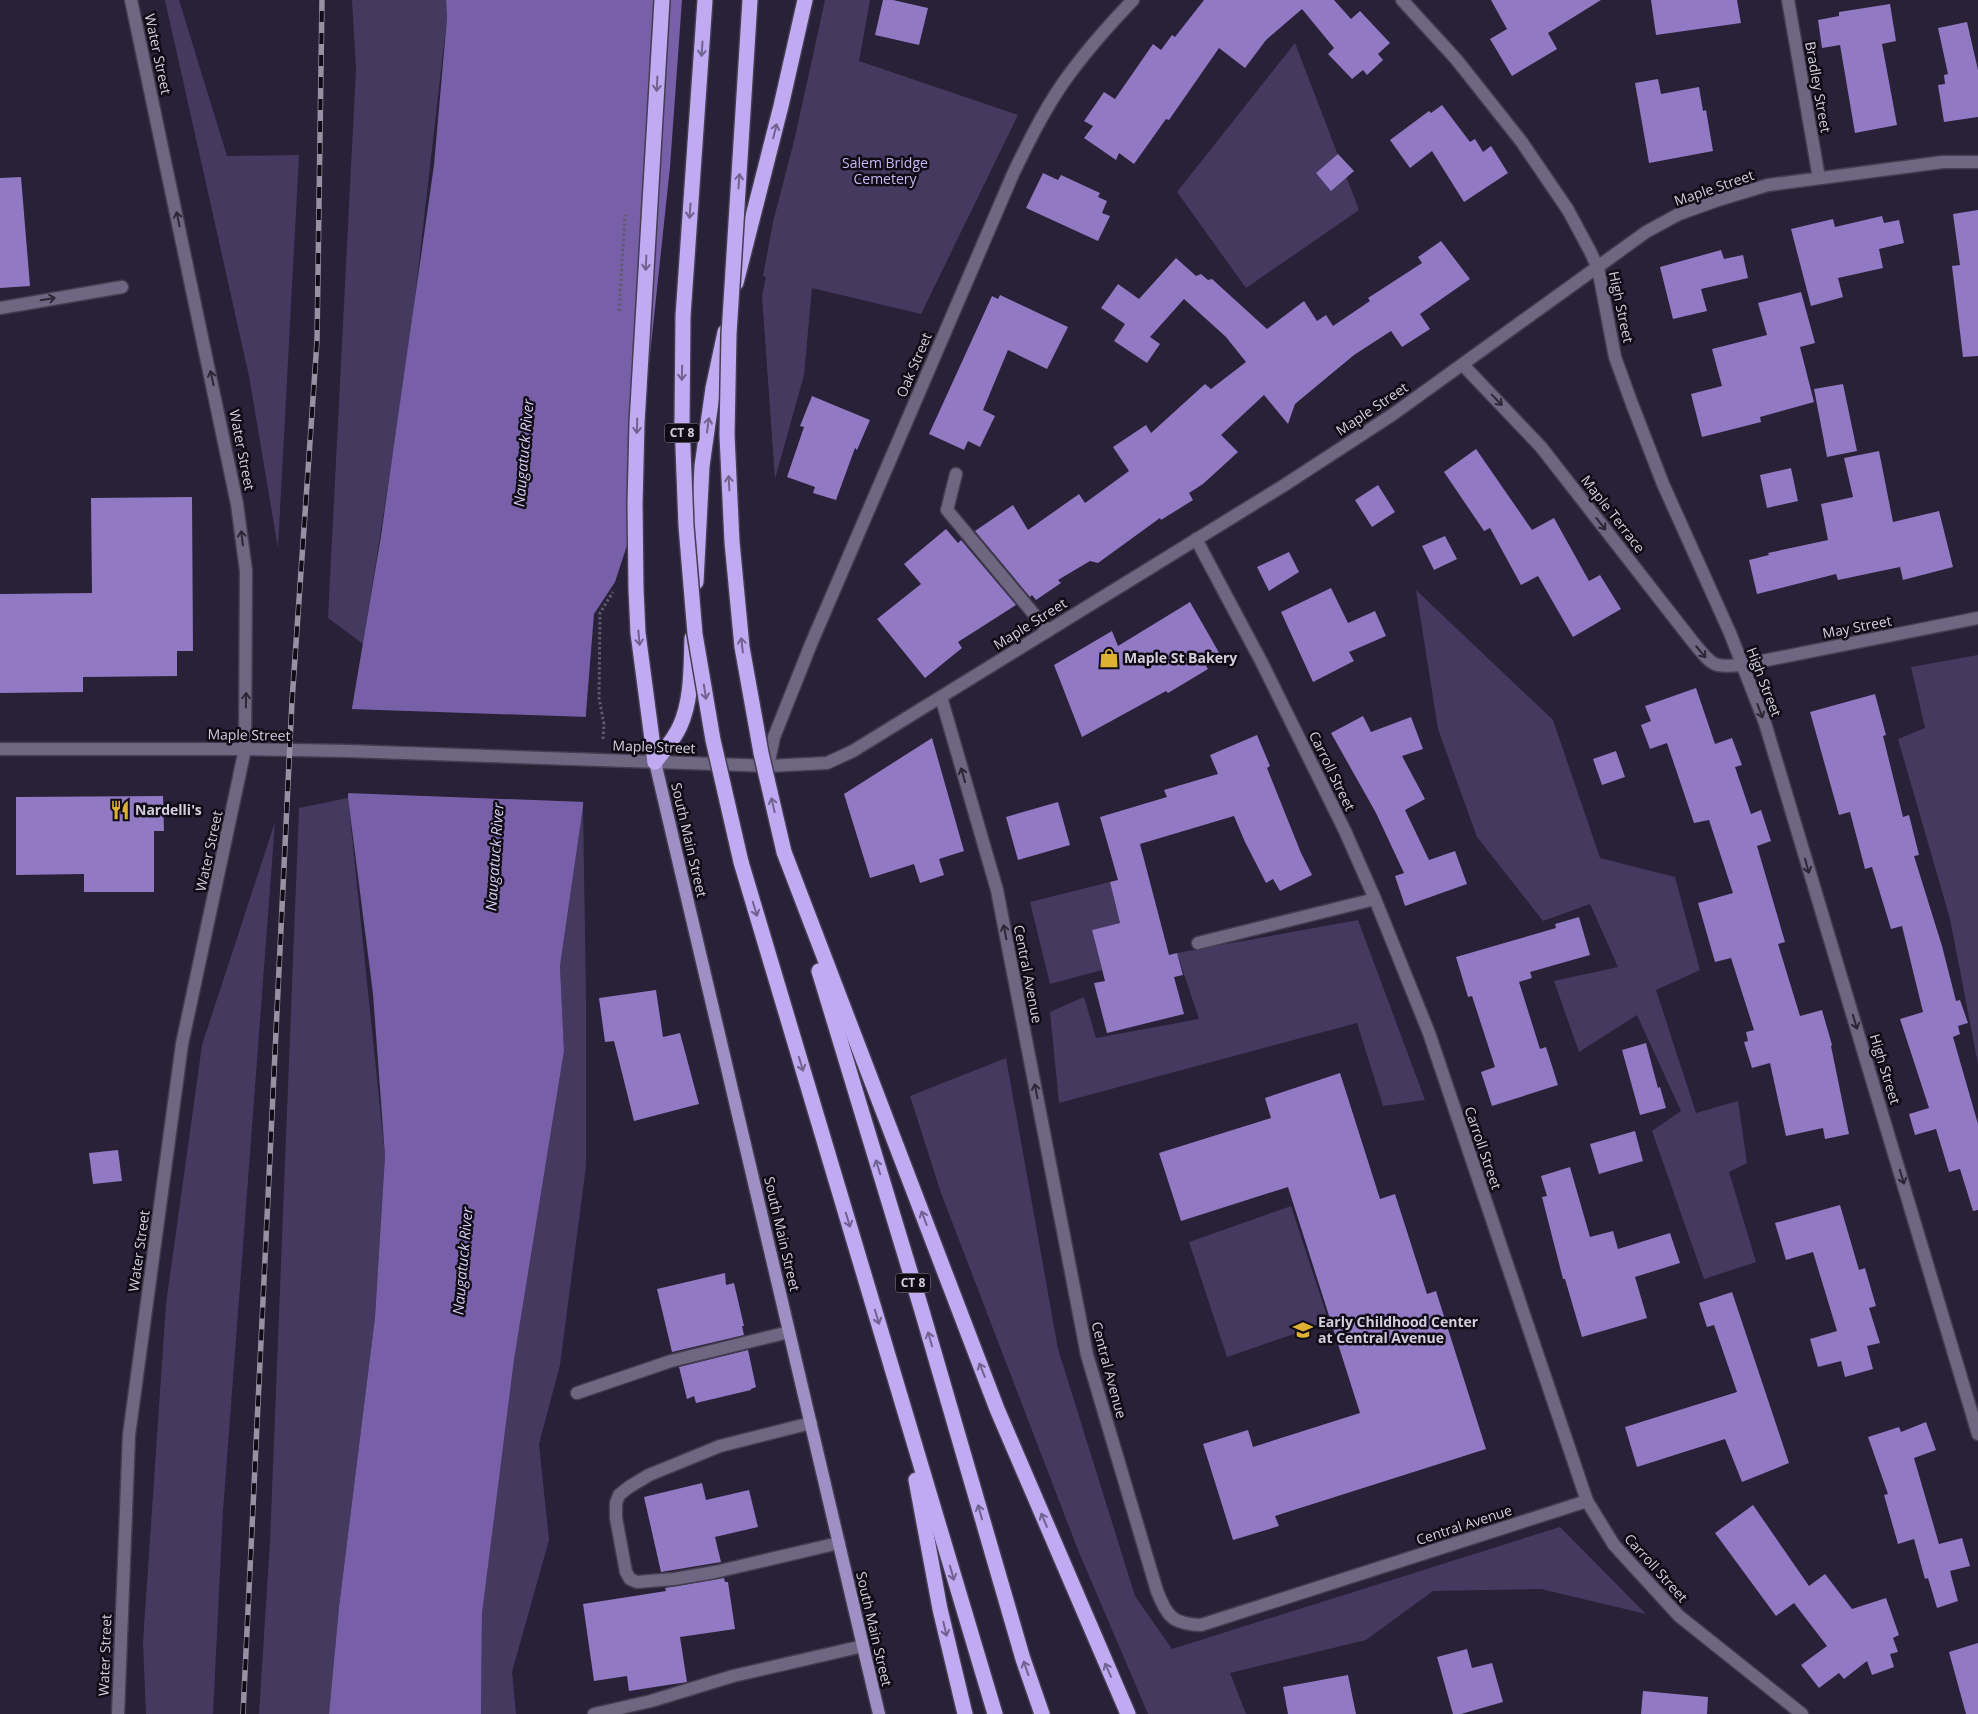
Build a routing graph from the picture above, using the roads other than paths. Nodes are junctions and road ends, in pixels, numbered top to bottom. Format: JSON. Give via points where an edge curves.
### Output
{"nodes":[{"id":1,"x":131,"y":0,"type":"edge"},
{"id":2,"x":662,"y":0,"type":"edge"},
{"id":3,"x":705,"y":0,"type":"edge"},
{"id":4,"x":750,"y":0,"type":"edge"},
{"id":5,"x":804,"y":0,"type":"edge"},
{"id":6,"x":1133,"y":0,"type":"edge"},
{"id":7,"x":1402,"y":0,"type":"edge"},
{"id":8,"x":1788,"y":0,"type":"edge"},
{"id":9,"x":1978,"y":162,"type":"edge"},
{"id":10,"x":1819,"y":178,"type":"junction"},
{"id":11,"x":1598,"y":268,"type":"junction"},
{"id":12,"x":122,"y":287,"type":"dead end"},
{"id":13,"x":0,"y":308,"type":"edge"},
{"id":14,"x":1463,"y":365,"type":"junction"},
{"id":15,"x":956,"y":474,"type":"dead end"},
{"id":16,"x":1196,"y":539,"type":"junction"},
{"id":17,"x":1978,"y":618,"type":"edge"},
{"id":18,"x":1048,"y":631,"type":"junction"},
{"id":19,"x":1742,"y":665,"type":"junction"},
{"id":20,"x":941,"y":697,"type":"junction"},
{"id":21,"x":0,"y":749,"type":"edge"},
{"id":22,"x":245,"y":749,"type":"junction"},
{"id":23,"x":655,"y":762,"type":"junction"},
{"id":24,"x":768,"y":766,"type":"junction"},
{"id":25,"x":784,"y":852,"type":"junction"},
{"id":26,"x":1375,"y":898,"type":"junction"},
{"id":27,"x":1198,"y":943,"type":"dead end"},
{"id":28,"x":789,"y":1332,"type":"junction"},
{"id":29,"x":578,"y":1393,"type":"dead end"},
{"id":30,"x":904,"y":1409,"type":"junction"},
{"id":31,"x":810,"y":1422,"type":"junction"},
{"id":32,"x":1978,"y":1434,"type":"edge"},
{"id":33,"x":1587,"y":1501,"type":"junction"},
{"id":34,"x":839,"y":1543,"type":"junction"},
{"id":35,"x":863,"y":1646,"type":"junction"},
{"id":36,"x":118,"y":1714,"type":"edge"},
{"id":37,"x":594,"y":1714,"type":"edge"},
{"id":38,"x":879,"y":1714,"type":"edge"},
{"id":39,"x":965,"y":1714,"type":"edge"},
{"id":40,"x":995,"y":1714,"type":"edge"},
{"id":41,"x":1042,"y":1714,"type":"edge"},
{"id":42,"x":1128,"y":1714,"type":"edge"},
{"id":43,"x":1802,"y":1714,"type":"edge"}],
"edges":[{"from":22,"to":1,"type":"street","name":"Water Street","one_way":true,"via":[[246,572],[237,504]]},
{"from":2,"to":23,"type":"highway","one_way":true,"via":[[637,423],[636,589],[643,677]]},
{"from":3,"to":30,"type":"highway","number":"CT 8","one_way":true,"bridge":true,"via":[[683,316],[682,431],[695,634],[713,740],[741,862]]},
{"from":25,"to":4,"type":"highway","number":"CT 8","one_way":true,"bridge":true,"via":[[760,753],[742,647],[732,542],[727,435],[728,334]]},
{"from":23,"to":5,"type":"highway","one_way":true,"via":[[674,738],[686,707],[702,466],[714,388],[731,306],[782,106]]},
{"from":6,"to":24,"type":"street","name":"Oak Street","via":[[1095,41],[1063,83],[1013,174],[811,644],[774,737]]},
{"from":7,"to":11,"type":"street","name":"High Street","via":[[1456,59],[1521,141],[1568,210]]},
{"from":8,"to":10,"type":"street","name":"Bradley Street"},
{"from":9,"to":10,"type":"street","name":"Maple Street","via":[[1943,162]]},
{"from":10,"to":11,"type":"street","name":"Maple Street","via":[[1768,185],[1679,214],[1646,232]]},
{"from":11,"to":14,"type":"street","name":"Maple Street"},
{"from":11,"to":19,"type":"street","name":"High Street","via":[[1616,356],[1632,404],[1663,484]]},
{"from":13,"to":12,"type":"street","one_way":true},
{"from":14,"to":16,"type":"street","name":"Maple Street","via":[[1392,415]]},
{"from":14,"to":19,"type":"street","name":"Maple Terrace","one_way":true,"via":[[1541,447],[1709,661],[1717,666]]},
{"from":15,"to":18,"type":"street","via":[[947,510]]},
{"from":16,"to":18,"type":"street","name":"Maple Street"},
{"from":16,"to":26,"type":"street","name":"Carroll Street","via":[[1262,663]]},
{"from":17,"to":19,"type":"street","name":"May Street"},
{"from":18,"to":20,"type":"street","name":"Maple Street"},
{"from":19,"to":32,"type":"street","name":"High Street","one_way":true,"via":[[1765,723]]},
{"from":20,"to":24,"type":"street","name":"Maple Street","via":[[842,757],[827,762]]},
{"from":33,"to":20,"type":"street","name":"Central Avenue","one_way":true,"via":[[1201,1625],[1182,1624],[1164,1610],[1087,1355],[997,890]]},
{"from":21,"to":22,"type":"street","name":"Maple Street"},
{"from":22,"to":23,"type":"street","name":"Maple Street"},
{"from":22,"to":36,"type":"street","name":"Water Street","via":[[182,1044],[130,1425]]},
{"from":23,"to":24,"type":"street","name":"Maple Street"},
{"from":23,"to":28,"type":"main road","name":"South Main Street"},
{"from":41,"to":25,"type":"highway","number":"CT 8","one_way":true},
{"from":42,"to":25,"type":"highway","one_way":true,"via":[[993,1399]]},
{"from":26,"to":27,"type":"street"},
{"from":26,"to":33,"type":"street","name":"Carroll Street","via":[[1429,1033]]},
{"from":28,"to":29,"type":"street","via":[[671,1361]]},
{"from":28,"to":31,"type":"main road","name":"South Main Street"},
{"from":30,"to":39,"type":"highway","one_way":true,"via":[[939,1600]]},
{"from":30,"to":40,"type":"highway","number":"CT 8","one_way":true},
{"from":31,"to":34,"type":"main road","name":"South Main Street"},
{"from":31,"to":34,"type":"street","via":[[720,1446],[649,1475],[619,1495],[616,1518],[626,1572],[637,1582],[674,1579]]},
{"from":33,"to":43,"type":"street","name":"Carroll Street","via":[[1614,1545],[1679,1616]]},
{"from":34,"to":35,"type":"main road","name":"South Main Street"},
{"from":35,"to":37,"type":"street","via":[[733,1676],[651,1702]]},
{"from":35,"to":38,"type":"main road","name":"South Main Street"}]}
